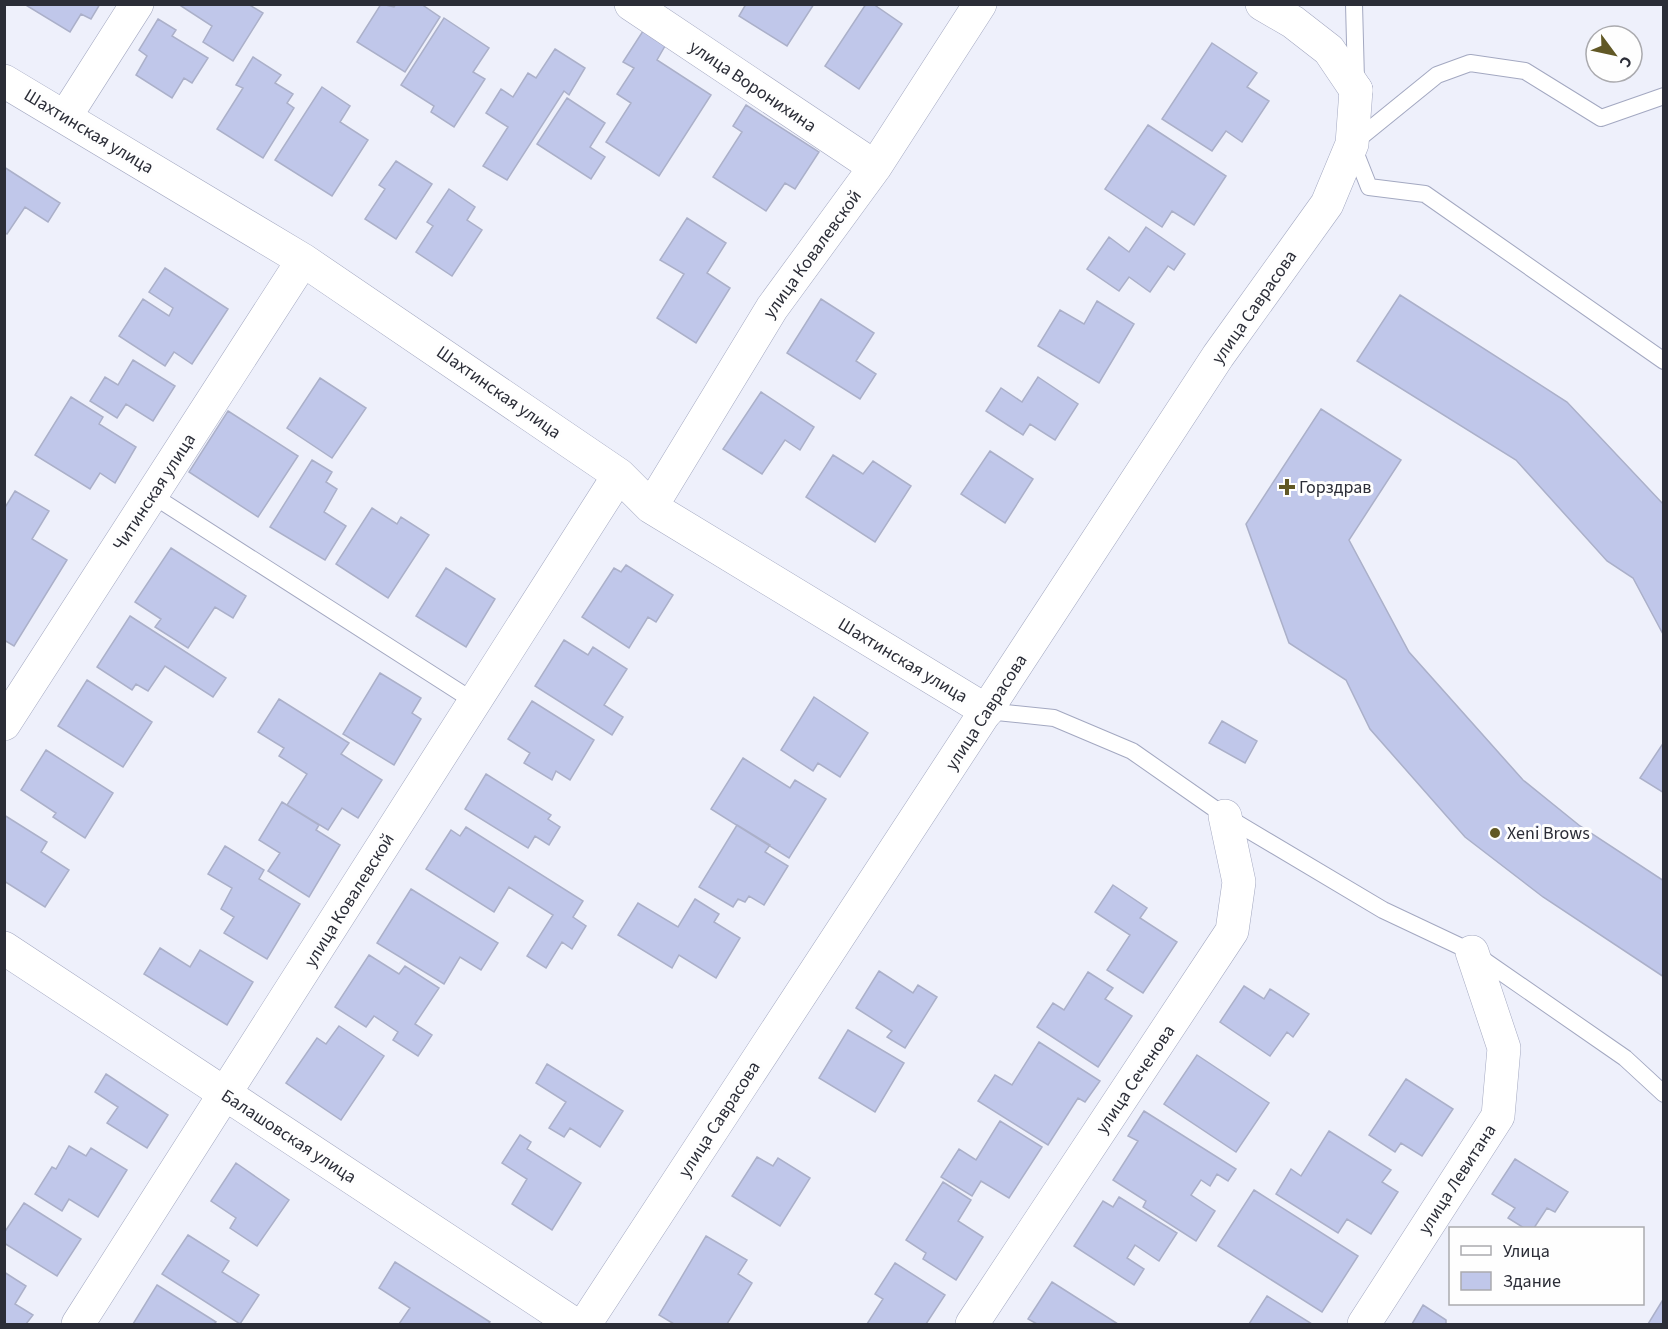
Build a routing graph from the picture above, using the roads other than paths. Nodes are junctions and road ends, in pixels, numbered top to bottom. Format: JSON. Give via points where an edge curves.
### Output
{"nodes":[{"id":1,"x":137,"y":4,"type":"edge"},
{"id":2,"x":631,"y":4,"type":"edge"},
{"id":3,"x":980,"y":4,"type":"edge"},
{"id":4,"x":1262,"y":4,"type":"edge"},
{"id":5,"x":1354,"y":4,"type":"edge"},
{"id":6,"x":4,"y":81,"type":"edge"},
{"id":7,"x":1356,"y":90,"type":"junction"},
{"id":8,"x":1664,"y":96,"type":"edge"},
{"id":9,"x":65,"y":117,"type":"junction"},
{"id":10,"x":1352,"y":144,"type":"junction"},
{"id":11,"x":875,"y":167,"type":"junction"},
{"id":12,"x":303,"y":260,"type":"junction"},
{"id":13,"x":1664,"y":361,"type":"edge"},
{"id":14,"x":619,"y":475,"type":"junction"},
{"id":15,"x":152,"y":495,"type":"junction"},
{"id":16,"x":651,"y":507,"type":"junction"},
{"id":17,"x":475,"y":702,"type":"junction"},
{"id":18,"x":987,"y":711,"type":"junction"},
{"id":19,"x":4,"y":724,"type":"edge"},
{"id":20,"x":1225,"y":816,"type":"junction"},
{"id":21,"x":4,"y":948,"type":"edge"},
{"id":22,"x":1472,"y":952,"type":"junction"},
{"id":23,"x":1664,"y":1094,"type":"edge"},
{"id":24,"x":226,"y":1095,"type":"junction"},
{"id":25,"x":78,"y":1324,"type":"edge"},
{"id":26,"x":574,"y":1324,"type":"edge"},
{"id":27,"x":585,"y":1324,"type":"edge"},
{"id":28,"x":972,"y":1324,"type":"edge"},
{"id":29,"x":1364,"y":1324,"type":"edge"}],
"edges":[{"from":1,"to":9,"type":"street"},
{"from":2,"to":11,"type":"street","name":"улица Воронихина"},
{"from":3,"to":11,"type":"street","name":"улица Ковалевской"},
{"from":4,"to":7,"type":"street","via":[[1329,50]]},
{"from":5,"to":7,"type":"lane"},
{"from":6,"to":9,"type":"street","name":"Шахтинская улица"},
{"from":7,"to":10,"type":"street","name":"улица Саврасова"},
{"from":8,"to":10,"type":"lane","via":[[1601,118],[1525,71],[1470,63],[1437,75]]},
{"from":9,"to":12,"type":"street","name":"Шахтинская улица"},
{"from":10,"to":13,"type":"lane","via":[[1370,187],[1425,194]]},
{"from":10,"to":18,"type":"street","name":"улица Саврасова","via":[[1327,204],[1218,356]]},
{"from":11,"to":16,"type":"street","name":"улица Ковалевской","via":[[772,308]]},
{"from":12,"to":14,"type":"street","name":"Шахтинская улица"},
{"from":12,"to":15,"type":"street","name":"Читинская улица"},
{"from":14,"to":16,"type":"street","name":"Шахтинская улица"},
{"from":14,"to":17,"type":"street","name":"улица Ковалевской"},
{"from":15,"to":17,"type":"lane"},
{"from":15,"to":19,"type":"street","name":"Читинская улица"},
{"from":16,"to":18,"type":"street","name":"Шахтинская улица"},
{"from":17,"to":24,"type":"street","name":"улица Ковалевской"},
{"from":18,"to":20,"type":"lane","via":[[1054,718],[1132,751]]},
{"from":18,"to":27,"type":"street","name":"улица Саврасова"},
{"from":20,"to":22,"type":"lane","via":[[1383,910]]},
{"from":20,"to":28,"type":"street","name":"улица Сеченова","via":[[1239,882],[1232,932]]},
{"from":21,"to":24,"type":"street","name":"Балашовская улица"},
{"from":22,"to":23,"type":"lane","via":[[1625,1058]]},
{"from":22,"to":29,"type":"street","name":"улица Левитана","via":[[1504,1048],[1498,1116]]},
{"from":24,"to":25,"type":"street","name":"улица Ковалевской"},
{"from":24,"to":26,"type":"street","name":"Балашовская улица"}]}
